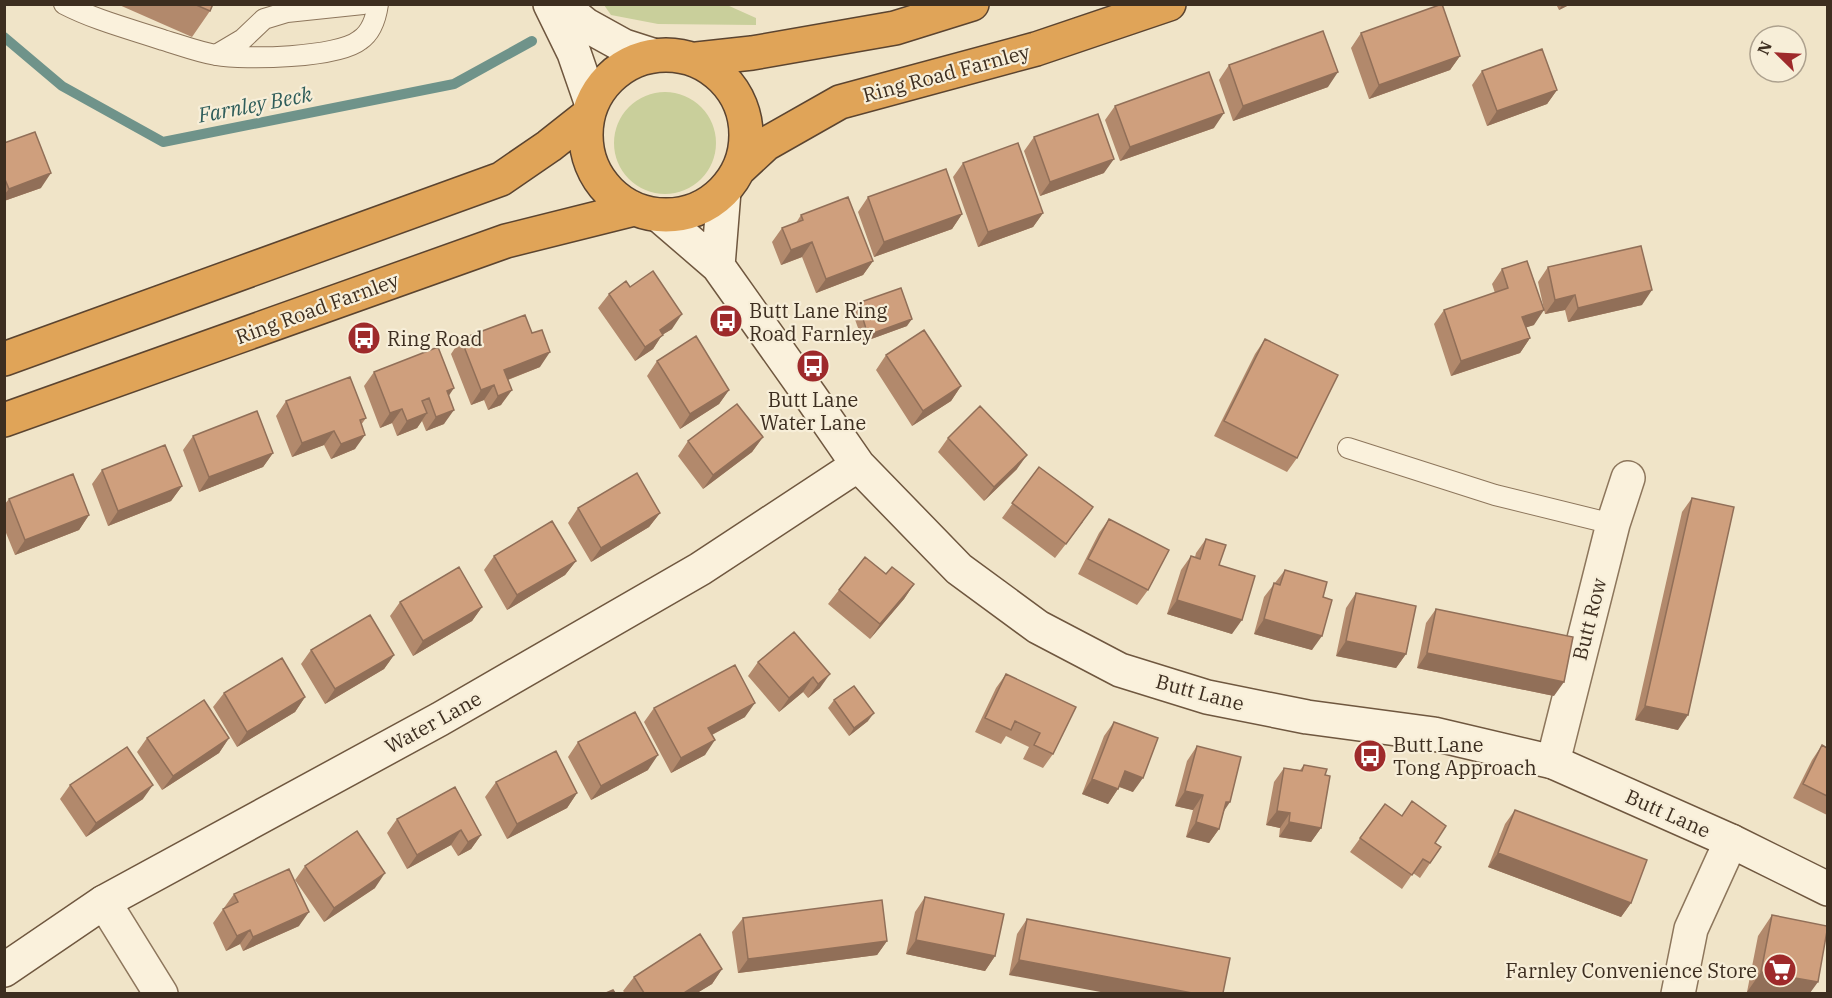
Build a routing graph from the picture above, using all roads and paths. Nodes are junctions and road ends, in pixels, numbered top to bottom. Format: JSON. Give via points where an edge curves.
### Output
{"nodes":[{"id":1,"x":64,"y":4,"type":"edge"},
{"id":2,"x":363,"y":4,"type":"edge"},
{"id":3,"x":378,"y":4,"type":"edge"},
{"id":4,"x":550,"y":4,"type":"edge"},
{"id":5,"x":560,"y":4,"type":"edge"},
{"id":6,"x":972,"y":4,"type":"edge"},
{"id":7,"x":1169,"y":4,"type":"edge"},
{"id":8,"x":216,"y":55,"type":"junction"},
{"id":9,"x":652,"y":55,"type":"junction"},
{"id":10,"x":697,"y":59,"type":"junction"},
{"id":11,"x":589,"y":109,"type":"junction"},
{"id":12,"x":731,"y":181,"type":"junction"},
{"id":13,"x":647,"y":212,"type":"junction"},
{"id":14,"x":718,"y":266,"type":"junction"},
{"id":15,"x":4,"y":359,"type":"edge"},
{"id":16,"x":4,"y":420,"type":"edge"},
{"id":17,"x":1348,"y":448,"type":"dead end"},
{"id":18,"x":858,"y":465,"type":"junction"},
{"id":19,"x":1628,"y":478,"type":"dead end"},
{"id":20,"x":1613,"y":524,"type":"junction"},
{"id":21,"x":1553,"y":762,"type":"junction"},
{"id":22,"x":1731,"y":841,"type":"junction"},
{"id":23,"x":1827,"y":889,"type":"edge"},
{"id":24,"x":104,"y":902,"type":"junction"},
{"id":25,"x":4,"y":970,"type":"edge"},
{"id":26,"x":161,"y":993,"type":"edge"},
{"id":27,"x":1678,"y":993,"type":"edge"}],
"edges":[{"from":1,"to":8,"type":"lane","via":[[111,24]]},
{"from":2,"to":8,"type":"lane","via":[[287,12],[264,20]]},
{"from":3,"to":8,"type":"lane","via":[[375,22],[361,40],[347,47],[308,54]]},
{"from":4,"to":11,"type":"street","via":[[574,53]]},
{"from":5,"to":9,"type":"street","via":[[605,36]]},
{"from":6,"to":10,"type":"highway","via":[[895,28]]},
{"from":7,"to":12,"type":"highway","name":"Ring Road Farnley","via":[[1036,49],[840,102],[766,144]]},
{"from":9,"to":10,"type":"highway"},
{"from":9,"to":11,"type":"highway","via":[[635,59],[606,80]]},
{"from":10,"to":12,"type":"highway","via":[[732,87],[744,112],[746,147]]},
{"from":11,"to":13,"type":"highway","via":[[587,154],[599,180],[618,200]]},
{"from":11,"to":15,"type":"highway","via":[[549,146],[501,179]]},
{"from":12,"to":13,"type":"highway","via":[[703,207],[688,213]]},
{"from":12,"to":14,"type":"street"},
{"from":13,"to":14,"type":"street","name":"Butt Lane"},
{"from":13,"to":16,"type":"highway","name":"Ring Road Farnley","via":[[506,241]]},
{"from":14,"to":18,"type":"street","name":"Butt Lane"},
{"from":17,"to":20,"type":"lane","via":[[1495,495]]},
{"from":18,"to":21,"type":"street","name":"Butt Lane","via":[[959,569],[1038,627],[1120,670],[1207,697],[1307,717],[1434,734]]},
{"from":18,"to":24,"type":"street","name":"Water Lane","via":[[700,569],[440,719]]},
{"from":19,"to":20,"type":"street","name":"Butt Row"},
{"from":20,"to":21,"type":"street","name":"Butt Row"},
{"from":21,"to":22,"type":"street","name":"Butt Lane"},
{"from":22,"to":23,"type":"street","name":"Butt Lane"},
{"from":22,"to":27,"type":"street","via":[[1691,929]]},
{"from":24,"to":25,"type":"street","name":"Water Lane"},
{"from":24,"to":26,"type":"street"}]}
